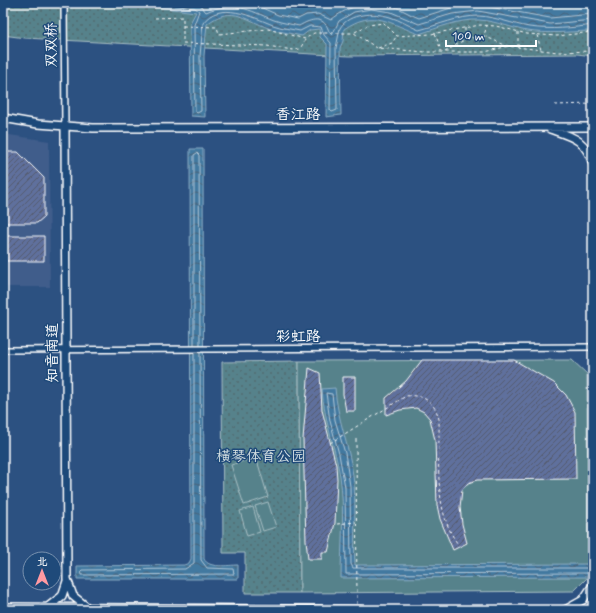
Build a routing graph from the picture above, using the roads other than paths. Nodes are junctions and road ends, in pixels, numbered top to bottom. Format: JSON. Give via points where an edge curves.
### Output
{"nodes":[{"id":1,"x":64,"y":3,"type":"edge"},
{"id":2,"x":3,"y":118,"type":"edge"},
{"id":3,"x":65,"y":127,"type":"junction"},
{"id":4,"x":544,"y":127,"type":"junction"},
{"id":5,"x":593,"y":127,"type":"edge"},
{"id":6,"x":593,"y":164,"type":"edge"},
{"id":7,"x":593,"y":348,"type":"edge"},
{"id":8,"x":3,"y":350,"type":"edge"},
{"id":9,"x":66,"y":350,"type":"junction"},
{"id":10,"x":67,"y":579,"type":"junction"},
{"id":11,"x":593,"y":585,"type":"edge"},
{"id":12,"x":3,"y":607,"type":"edge"},
{"id":13,"x":48,"y":608,"type":"junction"},
{"id":14,"x":88,"y":608,"type":"junction"},
{"id":15,"x":354,"y":608,"type":"edge"},
{"id":16,"x":369,"y":610,"type":"edge"},
{"id":17,"x":565,"y":610,"type":"edge"}],
"edges":[{"from":1,"to":3,"type":"street","name":"双双桥"},
{"from":2,"to":3,"type":"main road","name":"香江路"},
{"from":3,"to":4,"type":"main road","name":"香江路"},
{"from":3,"to":9,"type":"main road","name":"知音南道"},
{"from":4,"to":5,"type":"main road","name":"香江路"},
{"from":4,"to":6,"type":"main road","via":[[580,141]]},
{"from":7,"to":9,"type":"street","name":"彩虹路"},
{"from":8,"to":9,"type":"street","name":"彩虹路"},
{"from":9,"to":10,"type":"main road","name":"知音南道"},
{"from":10,"to":13,"type":"main road","via":[[62,596]]},
{"from":10,"to":14,"type":"main road","via":[[73,596]]},
{"from":11,"to":17,"type":"main road","via":[[583,600]]},
{"from":12,"to":13,"type":"main road"},
{"from":13,"to":14,"type":"main road"},
{"from":14,"to":15,"type":"main road"},
{"from":15,"to":16,"type":"main road"}]}
